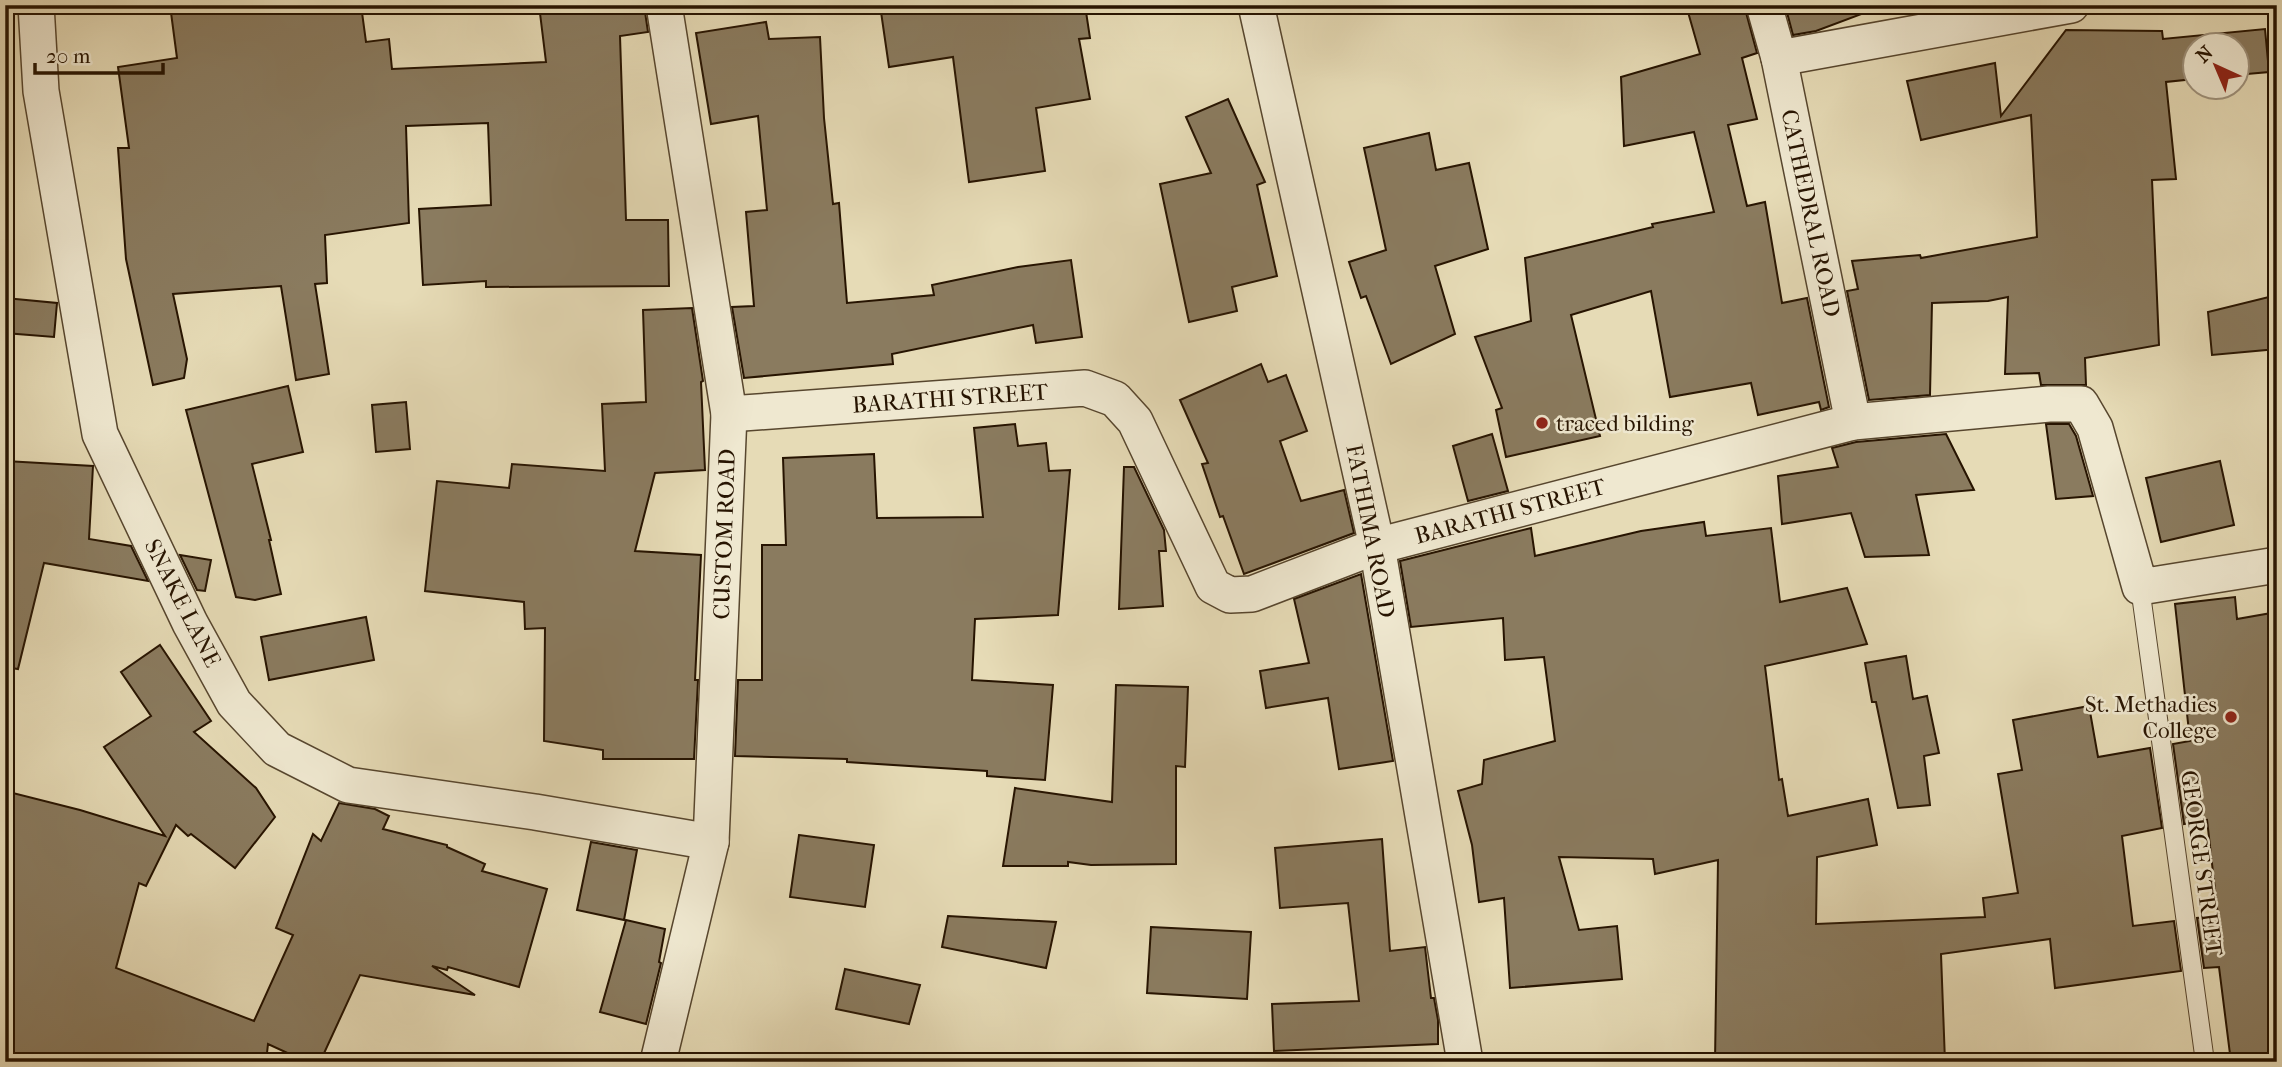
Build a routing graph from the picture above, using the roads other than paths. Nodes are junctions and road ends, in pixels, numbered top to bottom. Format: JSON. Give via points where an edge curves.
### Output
{"nodes":[{"id":1,"x":36,"y":5,"type":"edge"},
{"id":2,"x":664,"y":5,"type":"edge"},
{"id":3,"x":1256,"y":5,"type":"edge"},
{"id":4,"x":1764,"y":5,"type":"edge"},
{"id":5,"x":2071,"y":5,"type":"edge"},
{"id":6,"x":1779,"y":58,"type":"junction"},
{"id":7,"x":729,"y":414,"type":"junction"},
{"id":8,"x":1853,"y":422,"type":"junction"},
{"id":9,"x":1377,"y":546,"type":"junction"},
{"id":10,"x":2277,"y":565,"type":"edge"},
{"id":11,"x":2140,"y":587,"type":"junction"},
{"id":12,"x":711,"y":842,"type":"junction"},
{"id":13,"x":659,"y":1062,"type":"edge"},
{"id":14,"x":1465,"y":1062,"type":"edge"},
{"id":15,"x":2205,"y":1062,"type":"edge"}],
"edges":[{"from":1,"to":12,"type":"street","name":"SNAKE LANE","via":[[41,91],[100,433],[190,623],[234,703],[277,749],[348,785]]},
{"from":2,"to":7,"type":"street","name":"CUSTOM ROAD"},
{"from":3,"to":9,"type":"street","name":"FATHIMA ROAD"},
{"from":4,"to":6,"type":"street","name":"CATHEDRAL ROAD"},
{"from":5,"to":6,"type":"street"},
{"from":6,"to":8,"type":"street","name":"CATHEDRAL ROAD"},
{"from":7,"to":9,"type":"street","name":"BARATHI STREET","via":[[1085,388],[1115,399],[1135,421],[1213,586],[1230,596],[1252,594]]},
{"from":7,"to":12,"type":"street","name":"CUSTOM ROAD"},
{"from":8,"to":9,"type":"street","name":"BARATHI STREET"},
{"from":8,"to":11,"type":"street","name":"BARATHI STREET","via":[[2081,404],[2095,428]]},
{"from":9,"to":14,"type":"street","name":"FATHIMA ROAD"},
{"from":10,"to":11,"type":"street"},
{"from":11,"to":15,"type":"lane","name":"GEORGE STREET"},
{"from":12,"to":13,"type":"street","name":"CUSTOM ROAD"}]}
